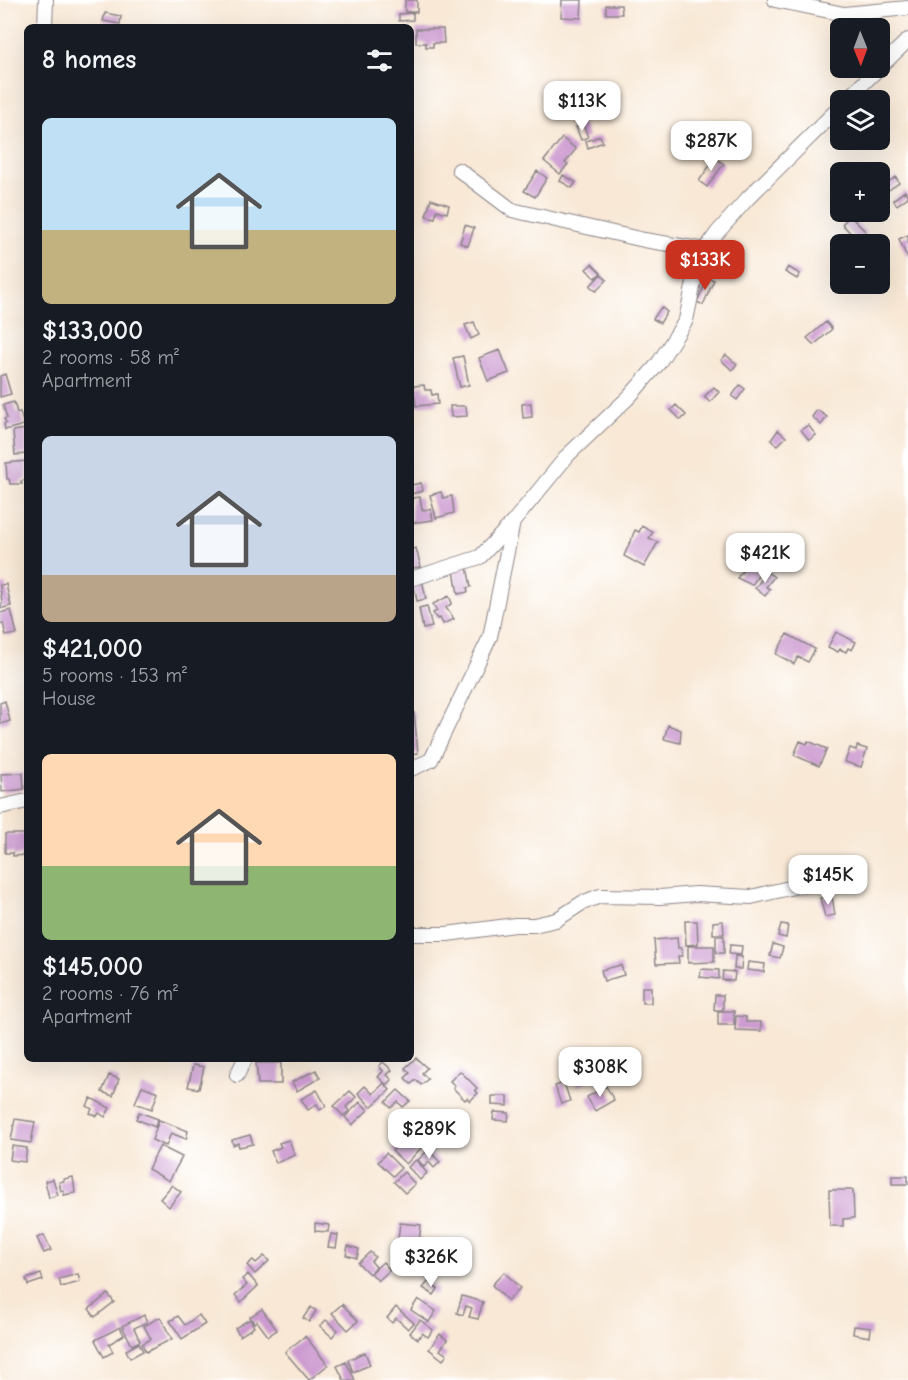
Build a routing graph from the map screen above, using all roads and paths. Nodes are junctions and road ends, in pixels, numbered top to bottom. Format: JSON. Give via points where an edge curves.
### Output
{"nodes":[{"id":1,"x":46,"y":0,"type":"edge"},
{"id":2,"x":775,"y":0,"type":"edge"},
{"id":3,"x":908,"y":8,"type":"edge"},
{"id":4,"x":45,"y":24,"type":"edge"},
{"id":5,"x":908,"y":40,"type":"edge"},
{"id":6,"x":856,"y":90,"type":"edge"},
{"id":7,"x":830,"y":117,"type":"edge"},
{"id":8,"x":459,"y":170,"type":"dead end"},
{"id":9,"x":705,"y":250,"type":"junction"},
{"id":10,"x":513,"y":522,"type":"junction"},
{"id":11,"x":414,"y":578,"type":"edge"},
{"id":12,"x":414,"y":768,"type":"edge"},
{"id":13,"x":24,"y":802,"type":"edge"},
{"id":14,"x":0,"y":807,"type":"edge"},
{"id":15,"x":831,"y":882,"type":"dead end"},
{"id":16,"x":414,"y":934,"type":"edge"},
{"id":17,"x":244,"y":1062,"type":"edge"},
{"id":18,"x":237,"y":1075,"type":"dead end"}],
"edges":[{"from":1,"to":4,"type":"street"},
{"from":2,"to":3,"type":"street","via":[[844,14]]},
{"from":5,"to":6,"type":"street"},
{"from":7,"to":9,"type":"street","via":[[747,199]]},
{"from":8,"to":9,"type":"street","via":[[512,210]]},
{"from":9,"to":10,"type":"street","via":[[697,268],[686,320],[658,364],[568,455]]},
{"from":10,"to":11,"type":"street","via":[[480,557]]},
{"from":10,"to":12,"type":"street","via":[[490,637],[431,760]]},
{"from":13,"to":14,"type":"street"},
{"from":15,"to":16,"type":"street","via":[[751,897],[600,897],[582,903],[556,920],[534,925]]},
{"from":17,"to":18,"type":"street"}]}
